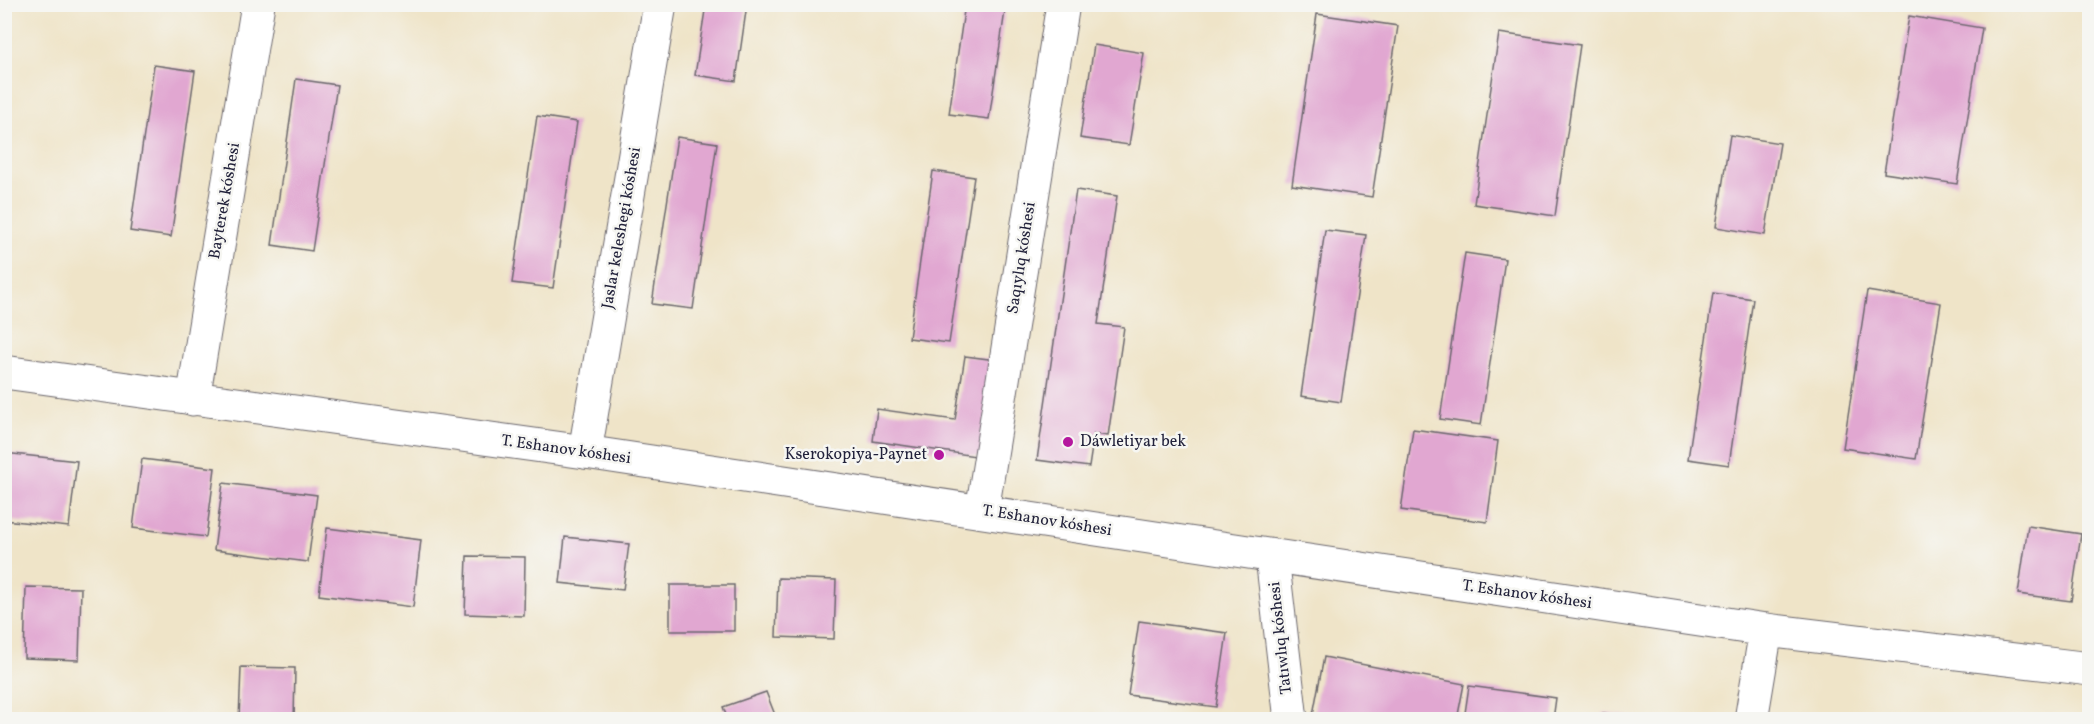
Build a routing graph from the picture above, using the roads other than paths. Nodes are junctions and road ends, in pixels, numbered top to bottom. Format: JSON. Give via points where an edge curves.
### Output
{"nodes":[{"id":1,"x":258,"y":4,"type":"edge"},
{"id":2,"x":660,"y":4,"type":"edge"},
{"id":3,"x":1064,"y":4,"type":"edge"},
{"id":4,"x":4,"y":372,"type":"edge"},
{"id":5,"x":193,"y":399,"type":"junction"},
{"id":6,"x":585,"y":452,"type":"junction"},
{"id":7,"x":982,"y":511,"type":"junction"},
{"id":8,"x":1272,"y":557,"type":"junction"},
{"id":9,"x":1766,"y":630,"type":"junction"},
{"id":10,"x":2090,"y":669,"type":"edge"},
{"id":11,"x":1291,"y":720,"type":"edge"},
{"id":12,"x":1751,"y":720,"type":"edge"}],
"edges":[{"from":1,"to":5,"type":"main road","name":"Bayterek kóshesi"},
{"from":2,"to":6,"type":"main road","name":"Jaslar keleshegi kóshesi"},
{"from":3,"to":7,"type":"main road","name":"Saqıylıq kóshesi"},
{"from":4,"to":5,"type":"main road","name":"T. Eshanov kóshesi"},
{"from":5,"to":6,"type":"main road","name":"T. Eshanov kóshesi"},
{"from":6,"to":7,"type":"main road","name":"T. Eshanov kóshesi"},
{"from":7,"to":8,"type":"main road","name":"T. Eshanov kóshesi"},
{"from":8,"to":9,"type":"main road","name":"T. Eshanov kóshesi"},
{"from":8,"to":11,"type":"main road","name":"Tatıwlıq kóshesi"},
{"from":9,"to":10,"type":"main road","name":"T. Eshanov kóshesi"},
{"from":9,"to":12,"type":"main road"}]}
